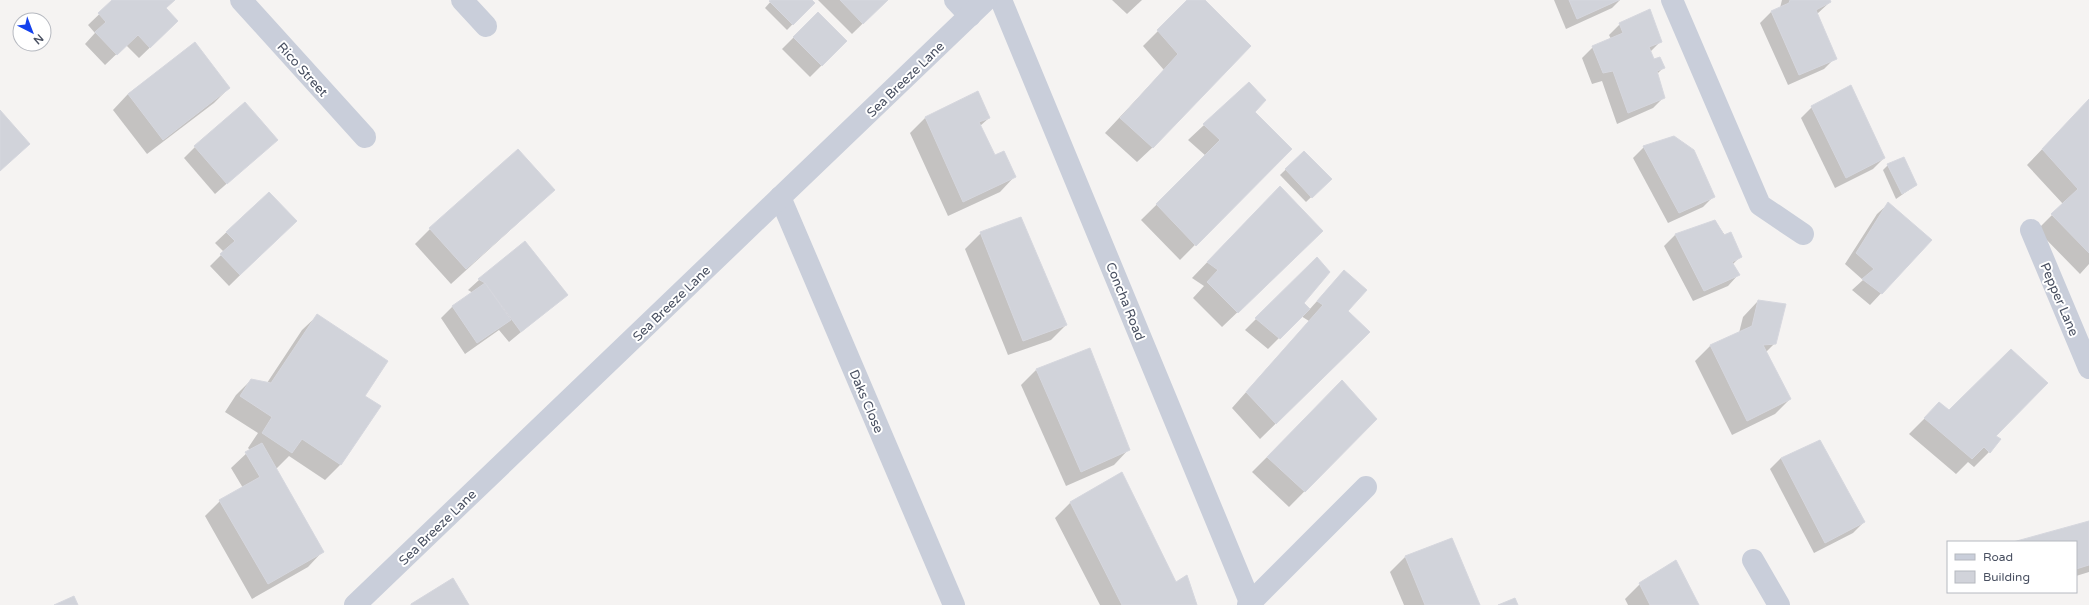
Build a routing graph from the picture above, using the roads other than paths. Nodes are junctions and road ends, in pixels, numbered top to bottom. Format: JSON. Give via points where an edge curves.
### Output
{"nodes":[{"id":1,"x":241,"y":0,"type":"edge"},
{"id":2,"x":462,"y":0,"type":"edge"},
{"id":3,"x":955,"y":0,"type":"edge"},
{"id":4,"x":986,"y":0,"type":"edge"},
{"id":5,"x":1001,"y":0,"type":"edge"},
{"id":6,"x":1672,"y":0,"type":"edge"},
{"id":7,"x":970,"y":16,"type":"junction"},
{"id":8,"x":486,"y":26,"type":"dead end"},
{"id":9,"x":365,"y":137,"type":"dead end"},
{"id":10,"x":780,"y":198,"type":"junction"},
{"id":11,"x":2031,"y":230,"type":"dead end"},
{"id":12,"x":1803,"y":234,"type":"dead end"},
{"id":13,"x":2089,"y":368,"type":"edge"},
{"id":14,"x":1366,"y":488,"type":"dead end"},
{"id":15,"x":1753,"y":560,"type":"dead end"},
{"id":16,"x":1249,"y":604,"type":"edge"},
{"id":17,"x":355,"y":605,"type":"edge"},
{"id":18,"x":954,"y":605,"type":"edge"},
{"id":19,"x":1779,"y":605,"type":"edge"}],
"edges":[{"from":1,"to":9,"type":"street","name":"Rico Street"},
{"from":2,"to":8,"type":"street"},
{"from":3,"to":7,"type":"street"},
{"from":4,"to":7,"type":"street","name":"Sea Breeze Lane"},
{"from":5,"to":16,"type":"street","name":"Concha Road"},
{"from":6,"to":12,"type":"street","via":[[1760,206]]},
{"from":7,"to":10,"type":"street","name":"Sea Breeze Lane"},
{"from":10,"to":17,"type":"street","name":"Sea Breeze Lane"},
{"from":10,"to":18,"type":"street","name":"Daks Close"},
{"from":11,"to":13,"type":"street","name":"Pepper Lane"},
{"from":14,"to":16,"type":"street"},
{"from":15,"to":19,"type":"street"}]}
